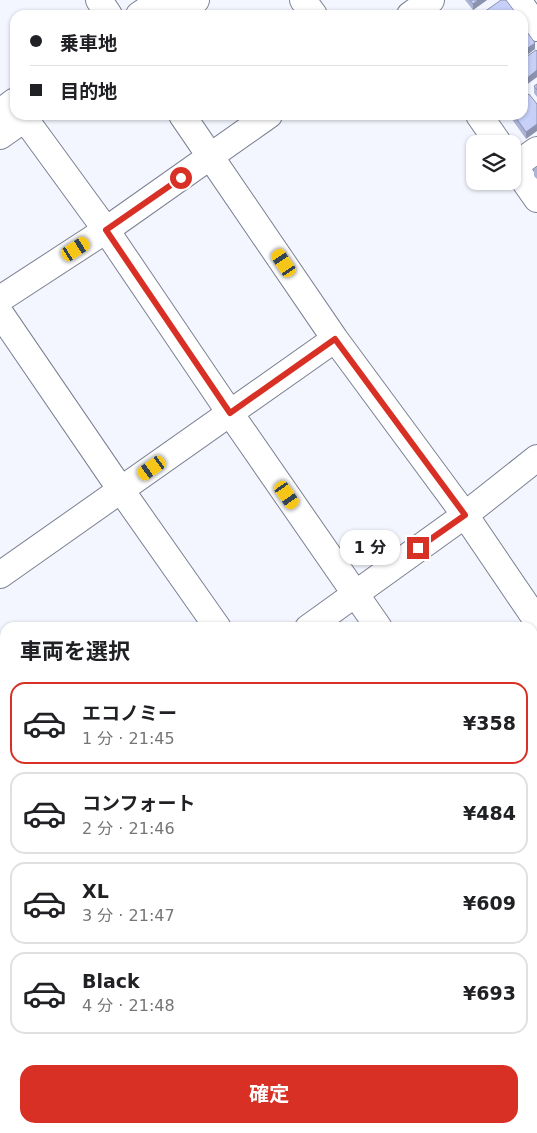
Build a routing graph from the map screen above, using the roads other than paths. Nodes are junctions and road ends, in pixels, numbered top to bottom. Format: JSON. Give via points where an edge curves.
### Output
{"nodes":[{"id":1,"x":161,"y":0,"type":"edge"},
{"id":2,"x":196,"y":0,"type":"edge"},
{"id":3,"x":431,"y":0,"type":"edge"},
{"id":4,"x":147,"y":10,"type":"edge"},
{"id":5,"x":181,"y":10,"type":"edge"},
{"id":6,"x":417,"y":10,"type":"edge"},
{"id":7,"x":528,"y":15,"type":"edge"},
{"id":8,"x":537,"y":28,"type":"edge"},
{"id":9,"x":15,"y":120,"type":"edge"},
{"id":10,"x":29,"y":120,"type":"edge"},
{"id":11,"x":185,"y":120,"type":"edge"},
{"id":12,"x":262,"y":120,"type":"edge"},
{"id":13,"x":482,"y":120,"type":"edge"},
{"id":14,"x":492,"y":135,"type":"edge"},
{"id":15,"x":0,"y":136,"type":"edge"},
{"id":16,"x":537,"y":150,"type":"edge"},
{"id":17,"x":211,"y":157,"type":"junction"},
{"id":18,"x":521,"y":160,"type":"edge"},
{"id":19,"x":521,"y":177,"type":"edge"},
{"id":20,"x":537,"y":200,"type":"edge"},
{"id":21,"x":106,"y":230,"type":"junction"},
{"id":22,"x":0,"y":299,"type":"edge"},
{"id":23,"x":0,"y":313,"type":"edge"},
{"id":24,"x":335,"y":339,"type":"junction"},
{"id":25,"x":230,"y":413,"type":"junction"},
{"id":26,"x":537,"y":458,"type":"edge"},
{"id":27,"x":121,"y":490,"type":"junction"},
{"id":28,"x":465,"y":515,"type":"junction"},
{"id":29,"x":0,"y":575,"type":"edge"},
{"id":30,"x":356,"y":593,"type":"junction"},
{"id":31,"x":537,"y":621,"type":"edge"},
{"id":32,"x":214,"y":622,"type":"edge"},
{"id":33,"x":316,"y":622,"type":"edge"},
{"id":34,"x":375,"y":622,"type":"edge"}],
"edges":[{"from":1,"to":4,"type":"street"},
{"from":2,"to":5,"type":"street"},
{"from":3,"to":6,"type":"street"},
{"from":7,"to":8,"type":"street"},
{"from":9,"to":15,"type":"street"},
{"from":10,"to":21,"type":"street"},
{"from":11,"to":17,"type":"street"},
{"from":12,"to":17,"type":"street"},
{"from":13,"to":14,"type":"street"},
{"from":16,"to":18,"type":"street"},
{"from":17,"to":21,"type":"street"},
{"from":17,"to":24,"type":"street"},
{"from":19,"to":20,"type":"street"},
{"from":21,"to":22,"type":"street"},
{"from":21,"to":25,"type":"street"},
{"from":23,"to":27,"type":"street"},
{"from":24,"to":25,"type":"street"},
{"from":24,"to":28,"type":"street"},
{"from":25,"to":27,"type":"street"},
{"from":25,"to":30,"type":"street"},
{"from":26,"to":28,"type":"street"},
{"from":27,"to":29,"type":"street"},
{"from":27,"to":32,"type":"street"},
{"from":28,"to":30,"type":"street"},
{"from":28,"to":31,"type":"street"},
{"from":30,"to":33,"type":"street"},
{"from":30,"to":34,"type":"street"}]}
